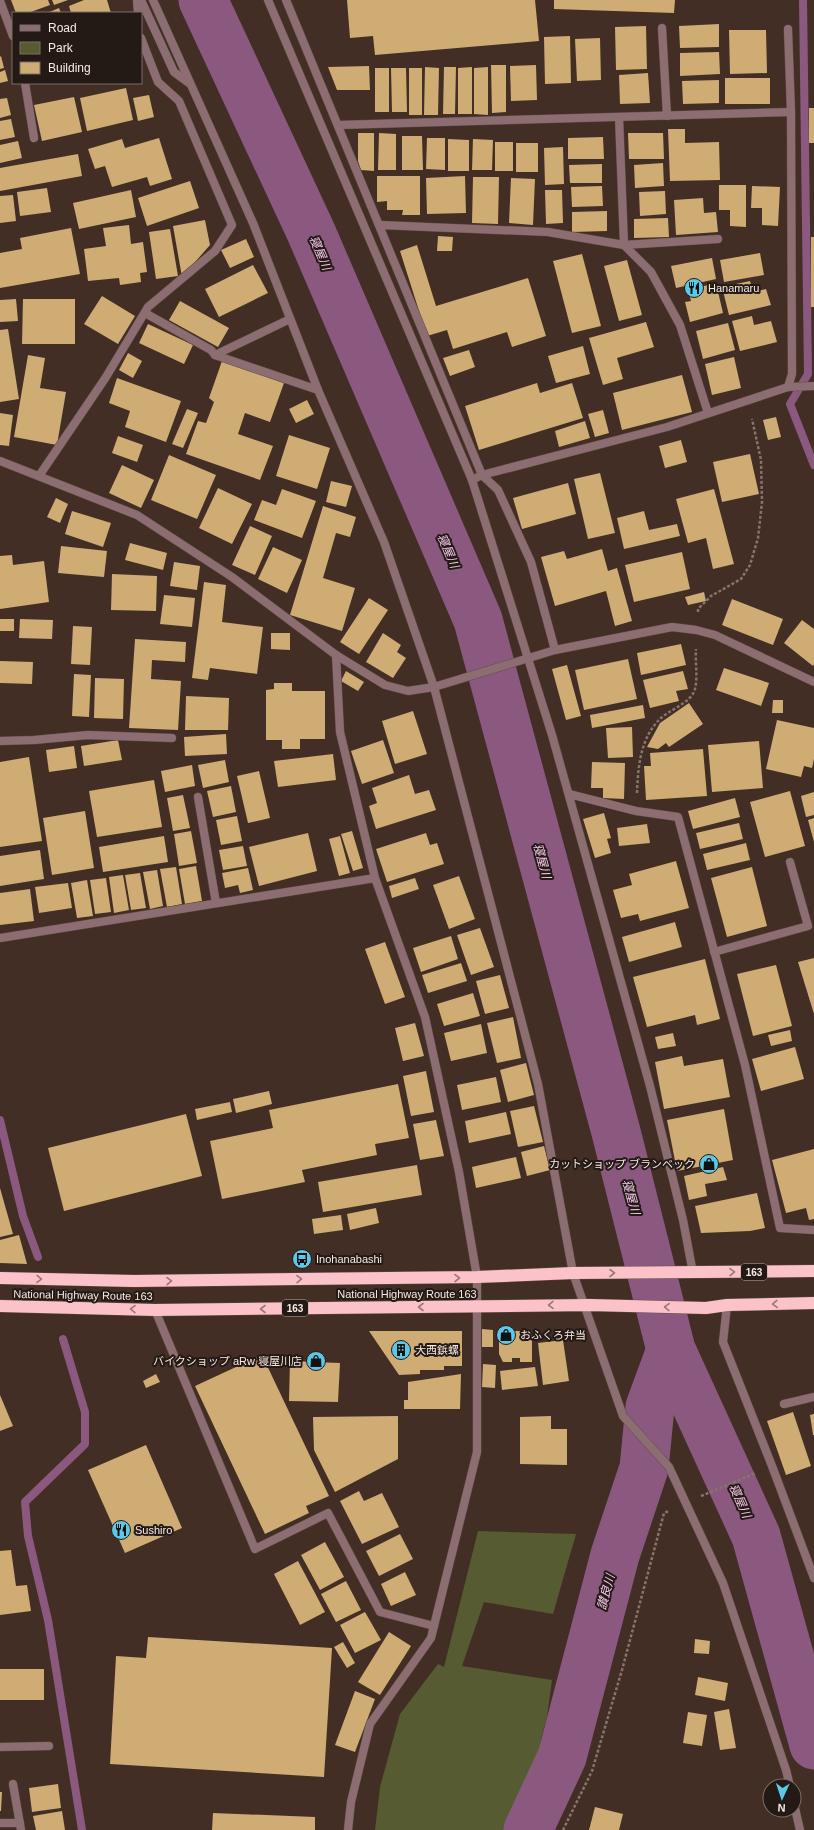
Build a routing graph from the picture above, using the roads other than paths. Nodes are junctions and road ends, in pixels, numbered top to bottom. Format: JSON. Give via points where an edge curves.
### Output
{"nodes":[{"id":1,"x":137,"y":0,"type":"edge"},
{"id":2,"x":141,"y":0,"type":"edge"},
{"id":3,"x":153,"y":0,"type":"edge"},
{"id":4,"x":268,"y":0,"type":"edge"},
{"id":5,"x":286,"y":0,"type":"edge"},
{"id":6,"x":0,"y":1,"type":"edge"},
{"id":7,"x":138,"y":12,"type":"edge"},
{"id":8,"x":662,"y":28,"type":"dead end"},
{"id":9,"x":788,"y":29,"type":"dead end"},
{"id":10,"x":12,"y":33,"type":"edge"},
{"id":11,"x":142,"y":41,"type":"edge"},
{"id":12,"x":25,"y":84,"type":"edge"},
{"id":13,"x":190,"y":84,"type":"junction"},
{"id":14,"x":791,"y":112,"type":"junction"},
{"id":15,"x":667,"y":116,"type":"junction"},
{"id":16,"x":619,"y":117,"type":"junction"},
{"id":17,"x":338,"y":125,"type":"junction"},
{"id":18,"x":34,"y":138,"type":"dead end"},
{"id":19,"x":380,"y":225,"type":"junction"},
{"id":20,"x":718,"y":239,"type":"dead end"},
{"id":21,"x":624,"y":245,"type":"junction"},
{"id":22,"x":145,"y":313,"type":"junction"},
{"id":23,"x":290,"y":319,"type":"junction"},
{"id":24,"x":215,"y":354,"type":"junction"},
{"id":25,"x":814,"y":386,"type":"edge"},
{"id":26,"x":788,"y":387,"type":"junction"},
{"id":27,"x":318,"y":390,"type":"junction"},
{"id":28,"x":708,"y":413,"type":"junction"},
{"id":29,"x":0,"y":461,"type":"edge"},
{"id":30,"x":482,"y":475,"type":"junction"},
{"id":31,"x":39,"y":476,"type":"junction"},
{"id":32,"x":472,"y":480,"type":"junction"},
{"id":33,"x":555,"y":650,"type":"junction"},
{"id":34,"x":336,"y":655,"type":"junction"},
{"id":35,"x":530,"y":658,"type":"junction"},
{"id":36,"x":814,"y":682,"type":"edge"},
{"id":37,"x":434,"y":687,"type":"junction"},
{"id":38,"x":172,"y":738,"type":"dead end"},
{"id":39,"x":0,"y":741,"type":"edge"},
{"id":40,"x":569,"y":794,"type":"junction"},
{"id":41,"x":198,"y":797,"type":"dead end"},
{"id":42,"x":790,"y":862,"type":"dead end"},
{"id":43,"x":375,"y":878,"type":"junction"},
{"id":44,"x":216,"y":903,"type":"junction"},
{"id":45,"x":0,"y":938,"type":"edge"},
{"id":46,"x":714,"y":952,"type":"junction"},
{"id":47,"x":814,"y":1230,"type":"edge"},
{"id":48,"x":814,"y":1271,"type":"edge"},
{"id":49,"x":573,"y":1273,"type":"junction"},
{"id":50,"x":693,"y":1273,"type":"junction"},
{"id":51,"x":478,"y":1277,"type":"junction"},
{"id":52,"x":0,"y":1278,"type":"edge"},
{"id":53,"x":814,"y":1303,"type":"edge"},
{"id":54,"x":587,"y":1305,"type":"junction"},
{"id":55,"x":728,"y":1305,"type":"junction"},
{"id":56,"x":0,"y":1306,"type":"edge"},
{"id":57,"x":477,"y":1307,"type":"junction"},
{"id":58,"x":156,"y":1310,"type":"junction"},
{"id":59,"x":814,"y":1397,"type":"edge"},
{"id":60,"x":784,"y":1404,"type":"dead end"},
{"id":61,"x":814,"y":1578,"type":"edge"},
{"id":62,"x":434,"y":1626,"type":"junction"},
{"id":63,"x":49,"y":1746,"type":"dead end"},
{"id":64,"x":0,"y":1747,"type":"edge"},
{"id":65,"x":788,"y":1778,"type":"edge"},
{"id":66,"x":13,"y":1784,"type":"dead end"},
{"id":67,"x":797,"y":1818,"type":"edge"},
{"id":68,"x":0,"y":1823,"type":"edge"},
{"id":69,"x":20,"y":1826,"type":"edge"},
{"id":70,"x":348,"y":1830,"type":"edge"},
{"id":71,"x":800,"y":1830,"type":"edge"}],
"edges":[{"from":1,"to":7,"type":"street"},
{"from":2,"to":13,"type":"street","via":[[174,72]]},
{"from":3,"to":13,"type":"street"},
{"from":4,"to":32,"type":"street"},
{"from":5,"to":17,"type":"street"},
{"from":6,"to":10,"type":"street"},
{"from":8,"to":15,"type":"street"},
{"from":9,"to":14,"type":"street"},
{"from":11,"to":22,"type":"street","via":[[158,82],[179,101],[232,225],[215,251],[148,307]]},
{"from":12,"to":18,"type":"street"},
{"from":13,"to":23,"type":"street","via":[[253,223]]},
{"from":14,"to":15,"type":"street"},
{"from":14,"to":26,"type":"street","via":[[792,374]]},
{"from":15,"to":16,"type":"street"},
{"from":16,"to":17,"type":"street"},
{"from":16,"to":21,"type":"street"},
{"from":17,"to":19,"type":"street"},
{"from":19,"to":21,"type":"street","via":[[548,232]]},
{"from":19,"to":30,"type":"street"},
{"from":20,"to":21,"type":"street"},
{"from":21,"to":28,"type":"street","via":[[651,272],[680,325]]},
{"from":22,"to":24,"type":"street"},
{"from":22,"to":31,"type":"street","via":[[106,377]]},
{"from":23,"to":24,"type":"street"},
{"from":23,"to":27,"type":"street"},
{"from":24,"to":27,"type":"street"},
{"from":25,"to":26,"type":"street"},
{"from":26,"to":28,"type":"street"},
{"from":27,"to":37,"type":"street","via":[[384,542]]},
{"from":28,"to":30,"type":"street","via":[[667,427]]},
{"from":29,"to":31,"type":"street"},
{"from":30,"to":32,"type":"street"},
{"from":30,"to":33,"type":"street","via":[[498,490],[531,562]]},
{"from":31,"to":34,"type":"street","via":[[137,515],[232,577]]},
{"from":32,"to":35,"type":"street"},
{"from":33,"to":35,"type":"street"},
{"from":33,"to":36,"type":"street","via":[[672,627],[714,635]]},
{"from":34,"to":37,"type":"street","via":[[385,685],[408,691]]},
{"from":34,"to":43,"type":"street","via":[[340,732]]},
{"from":35,"to":37,"type":"street"},
{"from":35,"to":40,"type":"street"},
{"from":37,"to":49,"type":"street","via":[[538,1084]]},
{"from":38,"to":39,"type":"street","via":[[88,734]]},
{"from":40,"to":46,"type":"street","via":[[636,811],[678,817]]},
{"from":40,"to":50,"type":"street","via":[[650,1086],[683,1220]]},
{"from":41,"to":44,"type":"street"},
{"from":42,"to":46,"type":"street","via":[[808,926]]},
{"from":43,"to":44,"type":"street"},
{"from":43,"to":51,"type":"street","via":[[425,1017],[459,1172]]},
{"from":44,"to":45,"type":"street"},
{"from":46,"to":47,"type":"street","via":[[745,1065],[780,1228]]},
{"from":50,"to":48,"type":"highway","name":"National Highway Route 163","number":"163","one_way":true},
{"from":49,"to":50,"type":"highway","name":"National Highway Route 163","number":"163","one_way":true},
{"from":49,"to":51,"type":"highway","name":"National Highway Route 163","number":"163"},
{"from":49,"to":54,"type":"street"},
{"from":52,"to":51,"type":"highway","name":"National Highway Route 163","number":"163","one_way":true,"via":[[142,1281]]},
{"from":51,"to":57,"type":"street"},
{"from":53,"to":55,"type":"highway","name":"National Highway Route 163","number":"163","one_way":true},
{"from":55,"to":54,"type":"highway","name":"National Highway Route 163","number":"163","one_way":true,"via":[[706,1308]]},
{"from":54,"to":57,"type":"highway","name":"National Highway Route 163","number":"163","one_way":true},
{"from":54,"to":65,"type":"street","via":[[623,1416],[669,1467],[723,1583]]},
{"from":55,"to":61,"type":"street","via":[[723,1342]]},
{"from":58,"to":56,"type":"highway","name":"National Highway Route 163","number":"163","one_way":true},
{"from":57,"to":58,"type":"highway","name":"National Highway Route 163","number":"163","one_way":true},
{"from":57,"to":62,"type":"street","via":[[477,1452]]},
{"from":58,"to":62,"type":"street","via":[[255,1549],[328,1513],[380,1612]]},
{"from":59,"to":60,"type":"street"},
{"from":62,"to":70,"type":"street","via":[[432,1638],[370,1724]]},
{"from":63,"to":64,"type":"street"},
{"from":66,"to":69,"type":"street"},
{"from":67,"to":71,"type":"street"},
{"from":68,"to":69,"type":"street"}]}
